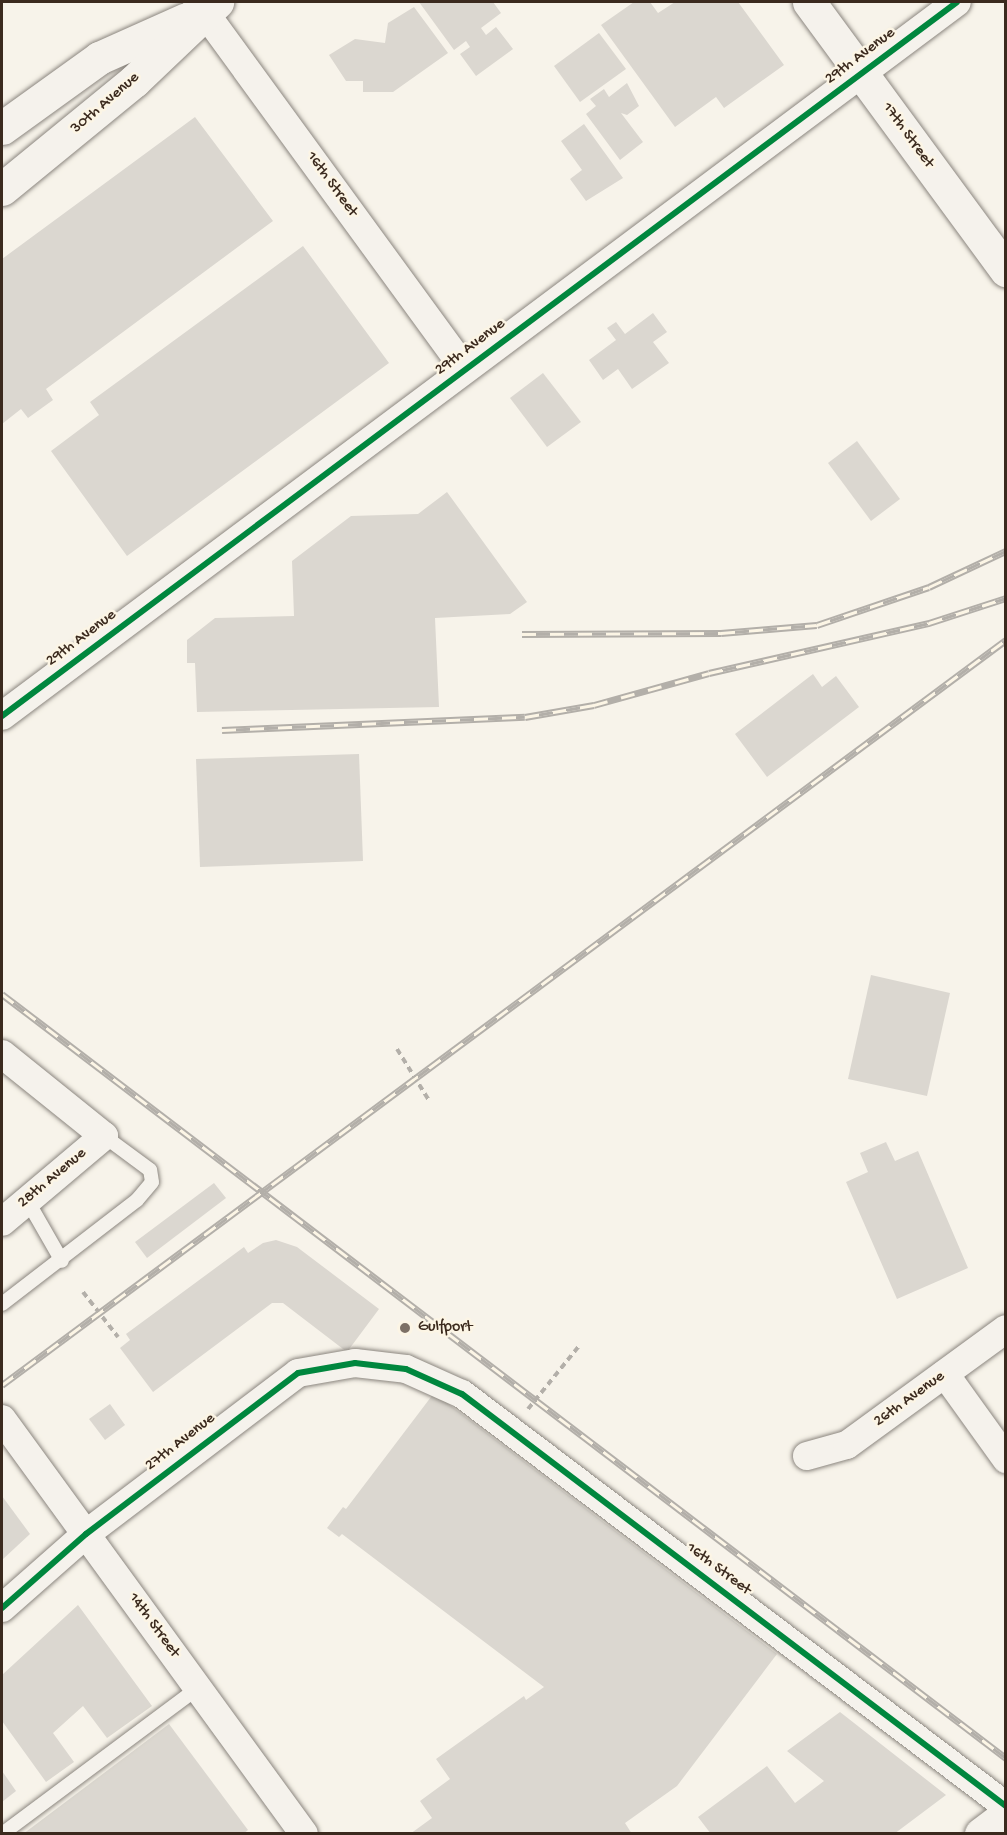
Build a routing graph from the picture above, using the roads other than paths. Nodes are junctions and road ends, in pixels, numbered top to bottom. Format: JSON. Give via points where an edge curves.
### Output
{"nodes":[{"id":1,"x":809,"y":2,"type":"edge"},
{"id":2,"x":957,"y":2,"type":"edge"},
{"id":3,"x":206,"y":5,"type":"edge"},
{"id":4,"x":862,"y":73,"type":"junction"},
{"id":5,"x":2,"y":128,"type":"edge"},
{"id":6,"x":2,"y":189,"type":"edge"},
{"id":7,"x":1005,"y":270,"type":"edge"},
{"id":8,"x":465,"y":369,"type":"junction"},
{"id":9,"x":2,"y":716,"type":"edge"},
{"id":10,"x":2,"y":1054,"type":"edge"},
{"id":11,"x":104,"y":1136,"type":"junction"},
{"id":12,"x":27,"y":1200,"type":"junction"},
{"id":13,"x":2,"y":1222,"type":"edge"},
{"id":14,"x":62,"y":1261,"type":"junction"},
{"id":15,"x":2,"y":1304,"type":"edge"},
{"id":16,"x":1005,"y":1329,"type":"edge"},
{"id":17,"x":406,"y":1368,"type":"joint"},
{"id":18,"x":945,"y":1374,"type":"junction"},
{"id":19,"x":2,"y":1419,"type":"edge"},
{"id":20,"x":807,"y":1456,"type":"dead end"},
{"id":21,"x":1005,"y":1459,"type":"edge"},
{"id":22,"x":86,"y":1534,"type":"junction"},
{"id":23,"x":2,"y":1608,"type":"edge"},
{"id":24,"x":198,"y":1688,"type":"junction"},
{"id":25,"x":1005,"y":1806,"type":"edge"},
{"id":26,"x":1005,"y":1815,"type":"edge"},
{"id":27,"x":2,"y":1833,"type":"edge"},
{"id":28,"x":304,"y":1833,"type":"edge"},
{"id":29,"x":981,"y":1833,"type":"edge"}],
"edges":[{"from":1,"to":4,"type":"main road","name":"17th Street"},
{"from":2,"to":4,"type":"street","name":"29th Avenue"},
{"from":3,"to":5,"type":"main road","name":"30th Avenue","via":[[99,58]]},
{"from":3,"to":6,"type":"main road","name":"30th Avenue","via":[[134,81]]},
{"from":3,"to":8,"type":"street","name":"16th Street"},
{"from":4,"to":7,"type":"main road","name":"17th Street"},
{"from":4,"to":8,"type":"street","name":"29th Avenue"},
{"from":8,"to":9,"type":"street","name":"29th Avenue"},
{"from":10,"to":11,"type":"street"},
{"from":11,"to":12,"type":"street","name":"28th Avenue"},
{"from":11,"to":14,"type":"lane","via":[[150,1170],[152,1182],[137,1200]]},
{"from":12,"to":13,"type":"street","name":"28th Avenue"},
{"from":12,"to":14,"type":"lane"},
{"from":14,"to":15,"type":"lane"},
{"from":16,"to":18,"type":"street","name":"26th Avenue"},
{"from":17,"to":22,"type":"street","name":"27th Avenue","via":[[355,1363],[298,1373]]},
{"from":17,"to":25,"type":"street","name":"16th Street","via":[[462,1394]]},
{"from":18,"to":20,"type":"street","name":"26th Avenue","via":[[847,1444]]},
{"from":18,"to":21,"type":"street"},
{"from":19,"to":22,"type":"street","name":"14th Street"},
{"from":22,"to":23,"type":"street","name":"27th Avenue"},
{"from":22,"to":24,"type":"street","name":"14th Street"},
{"from":24,"to":27,"type":"lane"},
{"from":24,"to":28,"type":"street","name":"14th Street"},
{"from":26,"to":29,"type":"main road"}]}
